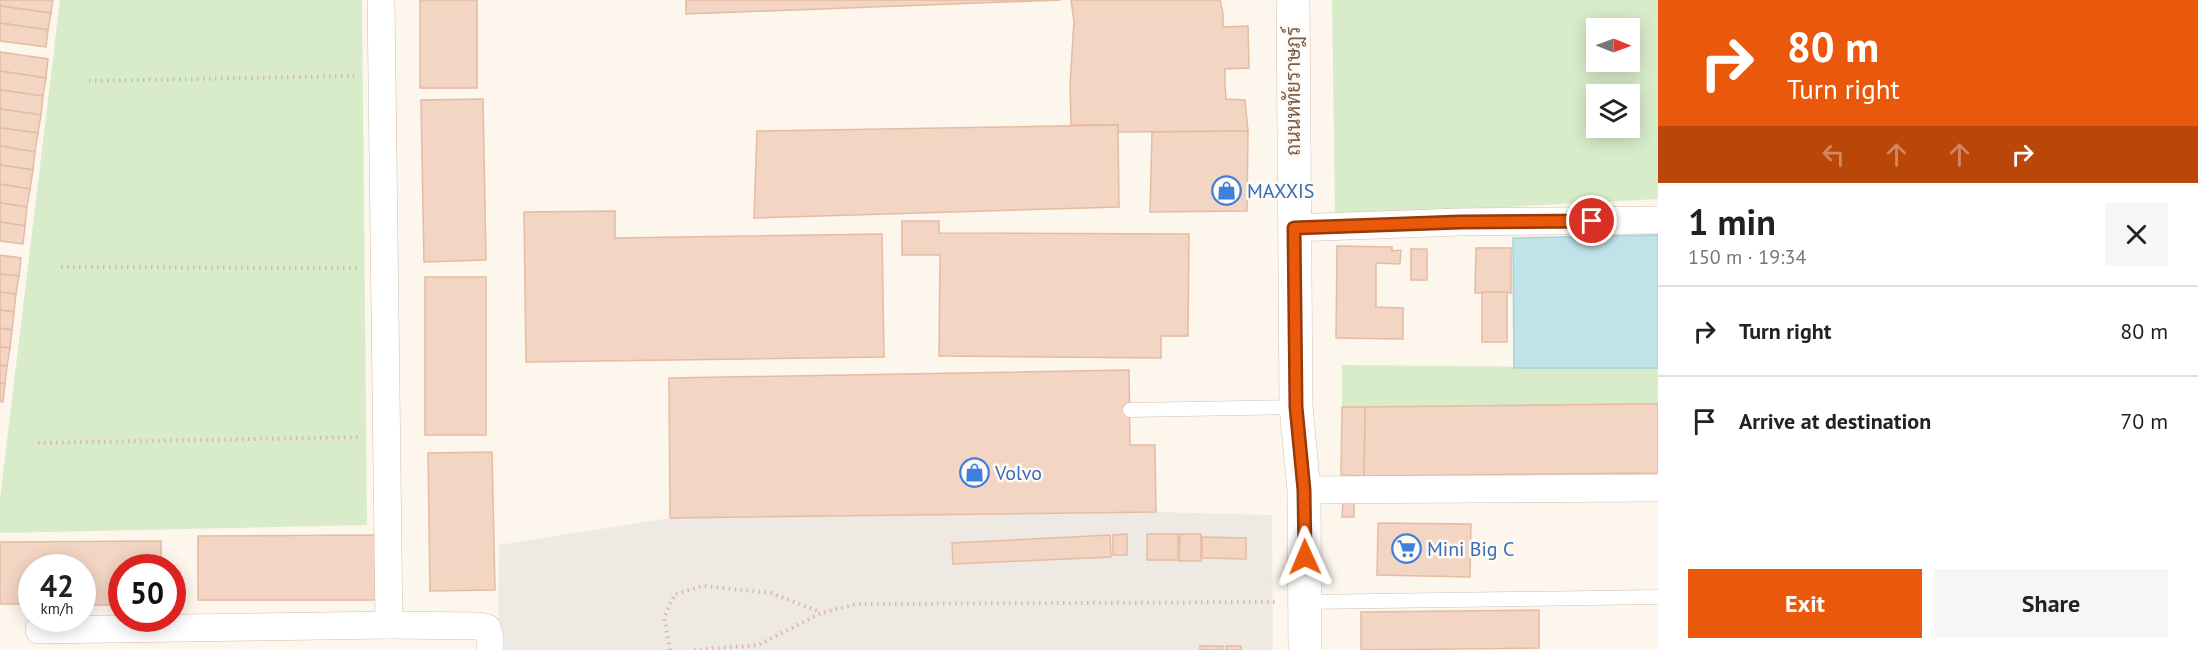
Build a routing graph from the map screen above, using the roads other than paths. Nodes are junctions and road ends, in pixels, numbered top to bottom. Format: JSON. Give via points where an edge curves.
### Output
{"nodes":[{"id":1,"x":381,"y":0,"type":"edge"},
{"id":2,"x":1293,"y":0,"type":"edge"},
{"id":3,"x":1658,"y":220,"type":"edge"},
{"id":4,"x":1294,"y":228,"type":"junction"},
{"id":5,"x":1296,"y":407,"type":"junction"},
{"id":6,"x":1130,"y":410,"type":"dead end"},
{"id":7,"x":1658,"y":488,"type":"edge"},
{"id":8,"x":1304,"y":490,"type":"junction"},
{"id":9,"x":1658,"y":597,"type":"edge"},
{"id":10,"x":1306,"y":602,"type":"junction"},
{"id":11,"x":389,"y":625,"type":"junction"},
{"id":12,"x":96,"y":629,"type":"edge"},
{"id":13,"x":490,"y":650,"type":"edge"},
{"id":14,"x":1305,"y":650,"type":"edge"}],
"edges":[{"from":1,"to":11,"type":"street"},
{"from":2,"to":4,"type":"main road","name":"ถนนหทัยราษฎร์"},
{"from":3,"to":4,"type":"street"},
{"from":4,"to":5,"type":"main road","name":"ถนนหทัยราษฎร์"},
{"from":5,"to":6,"type":"lane"},
{"from":5,"to":8,"type":"main road","name":"ถนนหทัยราษฎร์"},
{"from":7,"to":8,"type":"street"},
{"from":8,"to":10,"type":"main road","name":"ถนนหทัยราษฎร์"},
{"from":9,"to":10,"type":"lane"},
{"from":10,"to":14,"type":"main road","name":"ถนนหทัยราษฎร์"},
{"from":11,"to":12,"type":"street"},
{"from":11,"to":13,"type":"street","via":[[487,628]]}]}
